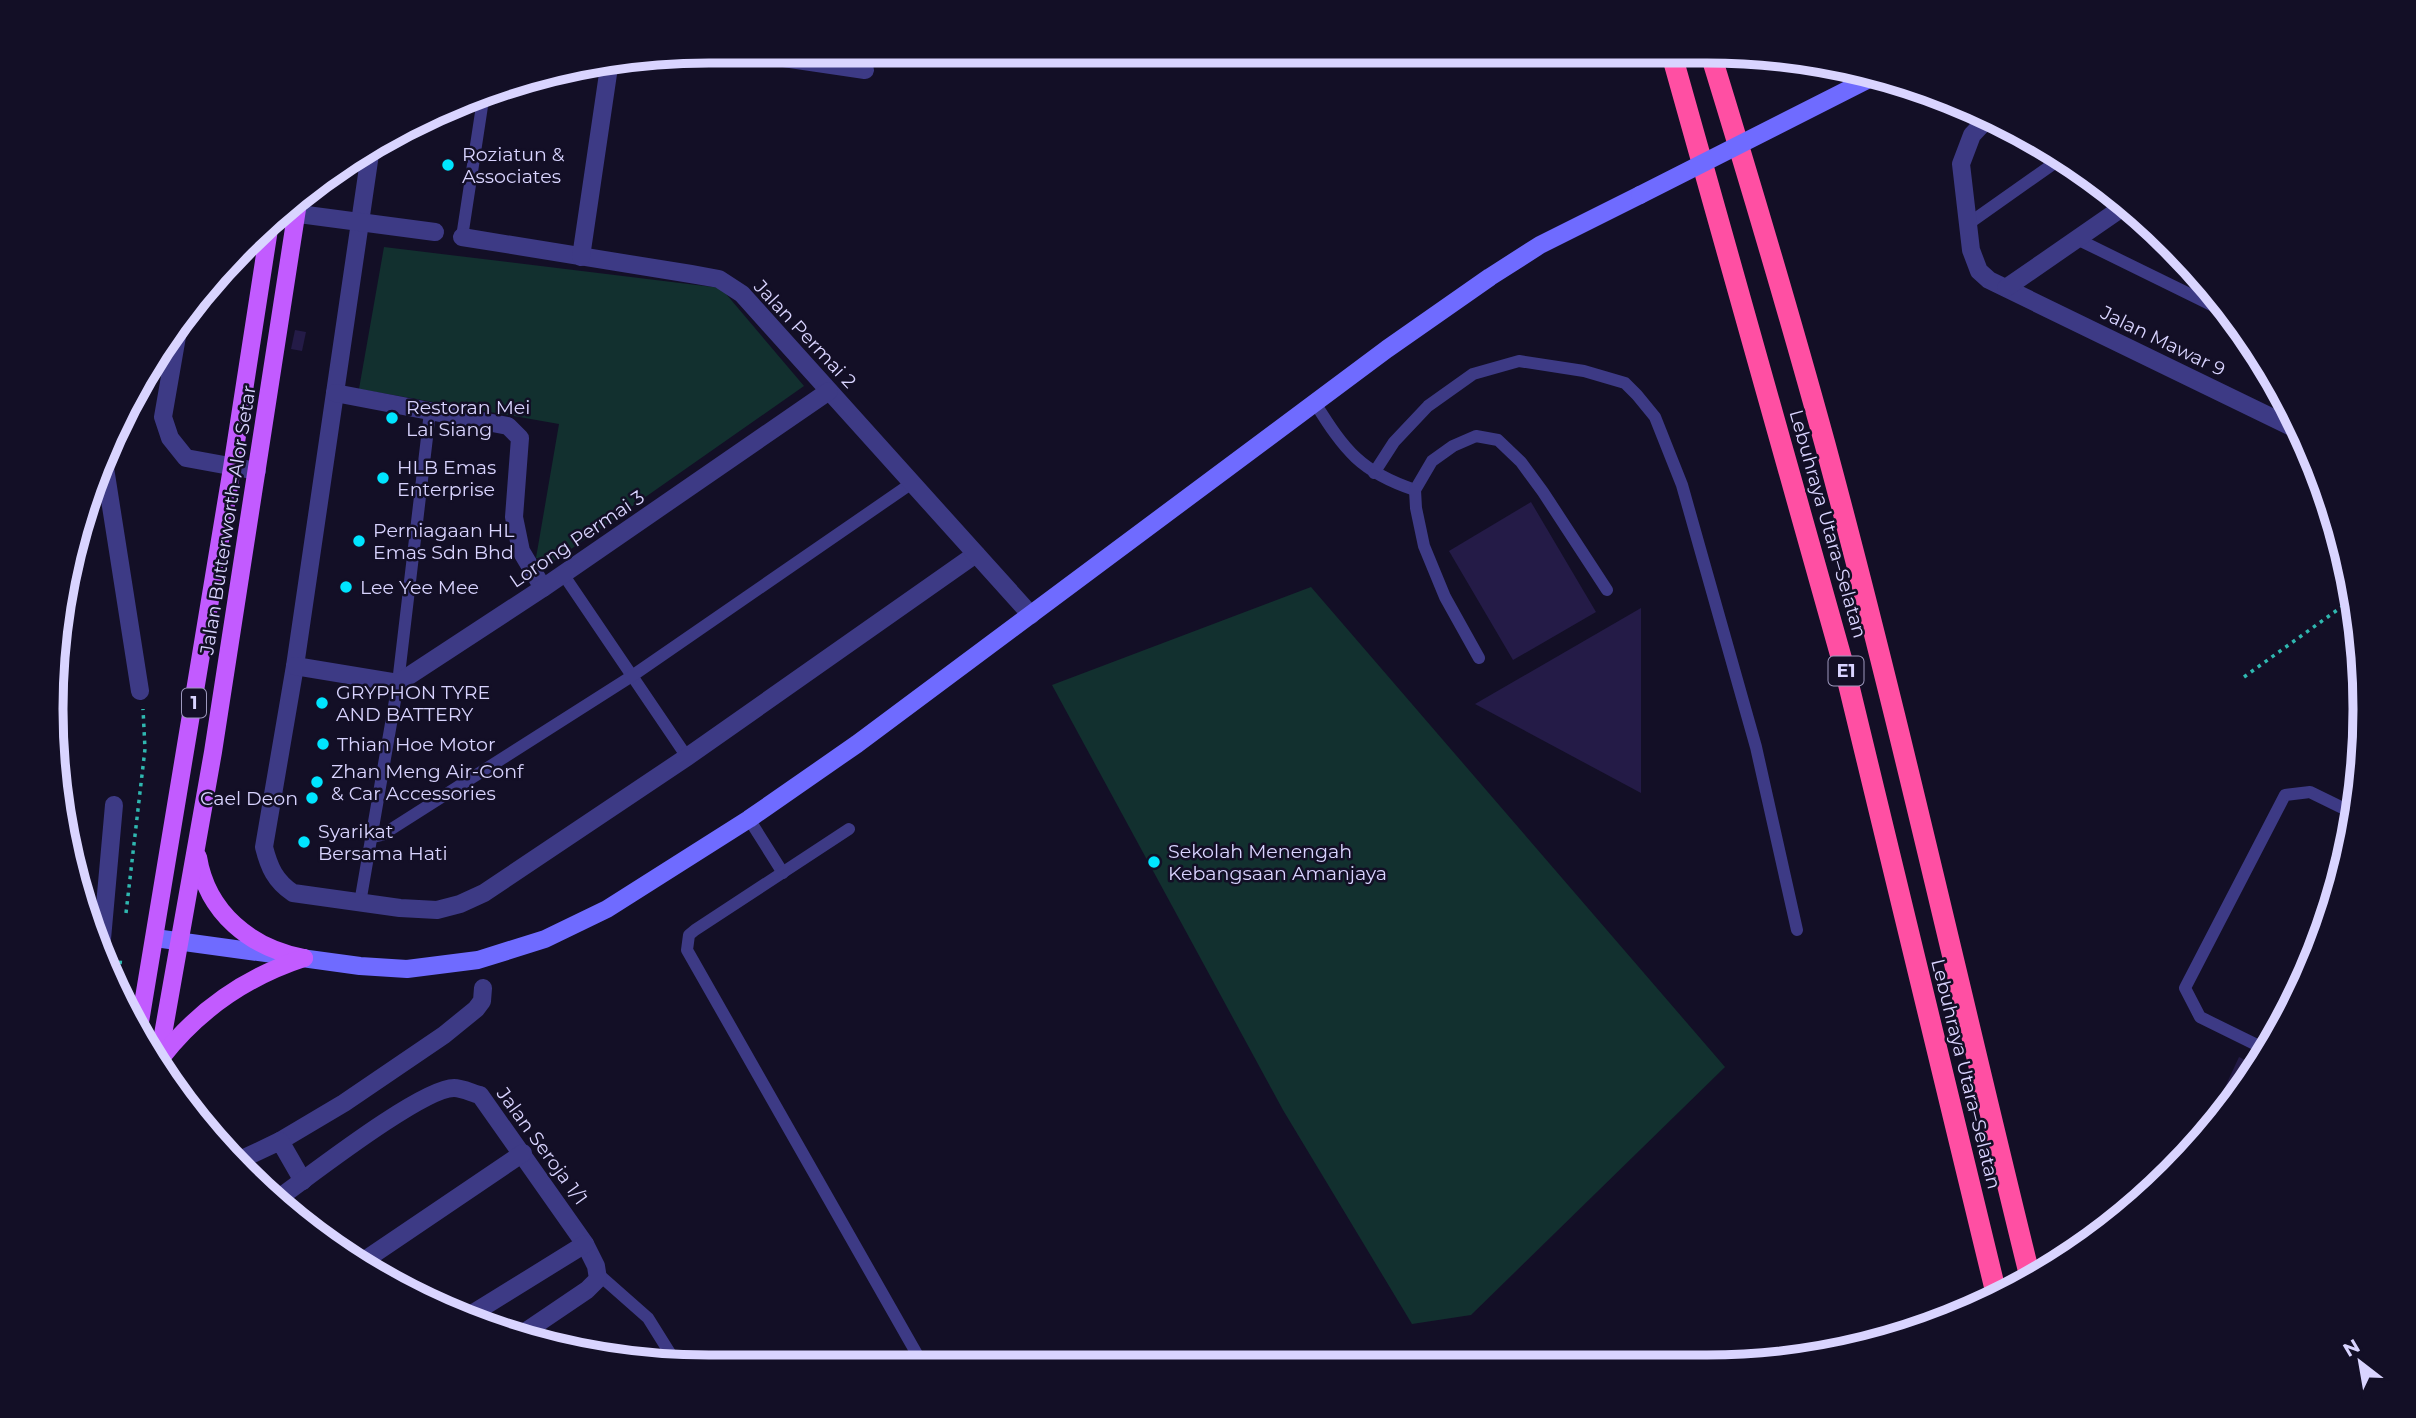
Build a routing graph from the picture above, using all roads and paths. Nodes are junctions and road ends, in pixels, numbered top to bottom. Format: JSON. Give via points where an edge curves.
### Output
{"nodes":[{"id":1,"x":817,"y":63,"type":"edge"},
{"id":2,"x":1674,"y":63,"type":"edge"},
{"id":3,"x":1713,"y":63,"type":"edge"},
{"id":4,"x":865,"y":70,"type":"dead end"},
{"id":5,"x":608,"y":71,"type":"edge"},
{"id":6,"x":1863,"y":82,"type":"edge"},
{"id":7,"x":482,"y":104,"type":"edge"},
{"id":8,"x":1982,"y":125,"type":"edge"},
{"id":9,"x":369,"y":160,"type":"edge"},
{"id":10,"x":2053,"y":164,"type":"edge"},
{"id":11,"x":300,"y":209,"type":"edge"},
{"id":12,"x":2118,"y":211,"type":"edge"},
{"id":13,"x":292,"y":216,"type":"edge"},
{"id":14,"x":360,"y":223,"type":"junction"},
{"id":15,"x":1968,"y":224,"type":"junction"},
{"id":16,"x":435,"y":232,"type":"dead end"},
{"id":17,"x":268,"y":237,"type":"edge"},
{"id":18,"x":462,"y":237,"type":"joint"},
{"id":19,"x":2077,"y":239,"type":"junction"},
{"id":20,"x":581,"y":257,"type":"junction"},
{"id":21,"x":2006,"y":288,"type":"junction"},
{"id":22,"x":2211,"y":304,"type":"edge"},
{"id":23,"x":176,"y":345,"type":"edge"},
{"id":24,"x":829,"y":391,"type":"junction"},
{"id":25,"x":335,"y":393,"type":"junction"},
{"id":26,"x":1315,"y":403,"type":"junction"},
{"id":27,"x":430,"y":412,"type":"junction"},
{"id":28,"x":2287,"y":425,"type":"edge"},
{"id":29,"x":232,"y":468,"type":"junction"},
{"id":30,"x":257,"y":471,"type":"junction"},
{"id":31,"x":1374,"y":473,"type":"junction"},
{"id":32,"x":106,"y":477,"type":"edge"},
{"id":33,"x":912,"y":483,"type":"junction"},
{"id":34,"x":1415,"y":490,"type":"junction"},
{"id":35,"x":976,"y":554,"type":"junction"},
{"id":36,"x":563,"y":574,"type":"junction"},
{"id":37,"x":543,"y":588,"type":"junction"},
{"id":38,"x":1607,"y":590,"type":"dead end"},
{"id":39,"x":2344,"y":605,"type":"edge"},
{"id":40,"x":1031,"y":615,"type":"junction"},
{"id":41,"x":1479,"y":657,"type":"dead end"},
{"id":42,"x":295,"y":666,"type":"junction"},
{"id":43,"x":632,"y":676,"type":"junction"},
{"id":44,"x":2244,"y":677,"type":"dead end"},
{"id":45,"x":398,"y":683,"type":"junction"},
{"id":46,"x":140,"y":691,"type":"joint"},
{"id":47,"x":687,"y":757,"type":"junction"},
{"id":48,"x":114,"y":805,"type":"dead end"},
{"id":49,"x":2345,"y":809,"type":"edge"},
{"id":50,"x":749,"y":819,"type":"junction"},
{"id":51,"x":849,"y":829,"type":"dead end"},
{"id":52,"x":373,"y":837,"type":"junction"},
{"id":53,"x":197,"y":846,"type":"junction"},
{"id":54,"x":783,"y":873,"type":"junction"},
{"id":55,"x":360,"y":903,"type":"junction"},
{"id":56,"x":126,"y":913,"type":"dead end"},
{"id":57,"x":1797,"y":930,"type":"dead end"},
{"id":58,"x":103,"y":932,"type":"edge"},
{"id":59,"x":155,"y":938,"type":"junction"},
{"id":60,"x":180,"y":941,"type":"junction"},
{"id":61,"x":121,"y":954,"type":"dead end"},
{"id":62,"x":304,"y":958,"type":"junction"},
{"id":63,"x":119,"y":971,"type":"edge"},
{"id":64,"x":484,"y":988,"type":"dead end"},
{"id":65,"x":141,"y":1016,"type":"edge"},
{"id":66,"x":2258,"y":1045,"type":"edge"},
{"id":67,"x":161,"y":1049,"type":"edge"},
{"id":68,"x":163,"y":1053,"type":"edge"},
{"id":69,"x":280,"y":1141,"type":"junction"},
{"id":70,"x":523,"y":1153,"type":"junction"},
{"id":71,"x":244,"y":1158,"type":"edge"},
{"id":72,"x":303,"y":1181,"type":"junction"},
{"id":73,"x":283,"y":1195,"type":"edge"},
{"id":74,"x":585,"y":1244,"type":"junction"},
{"id":75,"x":369,"y":1257,"type":"edge"},
{"id":76,"x":2028,"y":1269,"type":"edge"},
{"id":77,"x":598,"y":1276,"type":"junction"},
{"id":78,"x":1995,"y":1287,"type":"edge"},
{"id":79,"x":476,"y":1311,"type":"edge"},
{"id":80,"x":529,"y":1329,"type":"edge"},
{"id":81,"x":671,"y":1354,"type":"edge"},
{"id":82,"x":917,"y":1355,"type":"edge"}],
"edges":[{"from":1,"to":4,"type":"street"},
{"from":2,"to":78,"type":"highway","name":"Lebuhraya Utara–Selatan","number":"E1","via":[[1847,678]]},
{"from":3,"to":76,"type":"highway","name":"Lebuhraya Utara–Selatan","number":"E1","via":[[1825,445]]},
{"from":5,"to":20,"type":"street"},
{"from":6,"to":26,"type":"main road","bridge":true,"via":[[1541,245]]},
{"from":7,"to":18,"type":"lane"},
{"from":8,"to":15,"type":"street","name":"Jalan Mawar 9","via":[[1972,135],[1961,164]]},
{"from":9,"to":14,"type":"street"},
{"from":10,"to":15,"type":"lane"},
{"from":11,"to":14,"type":"street"},
{"from":12,"to":19,"type":"street"},
{"from":13,"to":30,"type":"main road","name":"Jalan Butterworth-Alor Setar","number":"1"},
{"from":14,"to":16,"type":"street"},
{"from":14,"to":25,"type":"street"},
{"from":15,"to":21,"type":"street","name":"Jalan Mawar 9","via":[[1979,271]]},
{"from":17,"to":29,"type":"main road","name":"Jalan Butterworth-Alor Setar","number":"1"},
{"from":18,"to":20,"type":"street","name":"Jalan Permai 2"},
{"from":19,"to":21,"type":"street"},
{"from":19,"to":22,"type":"lane"},
{"from":20,"to":24,"type":"street","name":"Jalan Permai 2","via":[[719,279],[742,294]]},
{"from":21,"to":28,"type":"street","name":"Jalan Mawar 9"},
{"from":23,"to":29,"type":"street","via":[[163,417],[170,438],[186,458]]},
{"from":24,"to":33,"type":"street","name":"Jalan Permai 2"},
{"from":24,"to":36,"type":"street","name":"Lorong Permai 3"},
{"from":25,"to":27,"type":"street"},
{"from":25,"to":42,"type":"street"},
{"from":26,"to":31,"type":"lane","via":[[1336,437]]},
{"from":26,"to":40,"type":"main road"},
{"from":27,"to":37,"type":"street","via":[[508,426],[520,438],[514,517],[521,551]]},
{"from":27,"to":45,"type":"lane"},
{"from":29,"to":30,"type":"street"},
{"from":29,"to":59,"type":"main road","name":"Jalan Butterworth-Alor Setar","number":"1"},
{"from":30,"to":53,"type":"main road","name":"Jalan Butterworth-Alor Setar","number":"1"},
{"from":31,"to":34,"type":"lane"},
{"from":31,"to":57,"type":"lane","via":[[1394,442],[1428,406],[1473,374],[1518,361],[1584,371],[1625,383],[1637,395],[1655,417],[1682,485],[1756,747]]},
{"from":32,"to":46,"type":"street"},
{"from":33,"to":35,"type":"street","name":"Jalan Permai 2"},
{"from":33,"to":43,"type":"lane"},
{"from":34,"to":38,"type":"lane","via":[[1432,461],[1453,446],[1476,436],[1498,440],[1543,492]]},
{"from":34,"to":41,"type":"lane","via":[[1424,546],[1445,597]]},
{"from":35,"to":40,"type":"street","name":"Jalan Permai 2"},
{"from":35,"to":47,"type":"street"},
{"from":36,"to":37,"type":"street","name":"Lorong Permai 3"},
{"from":36,"to":43,"type":"lane"},
{"from":37,"to":45,"type":"street","name":"Lorong Permai 3"},
{"from":39,"to":44,"type":"path"},
{"from":40,"to":50,"type":"main road"},
{"from":42,"to":45,"type":"street"},
{"from":42,"to":55,"type":"street","via":[[264,847],[269,867],[293,893]]},
{"from":43,"to":47,"type":"lane"},
{"from":43,"to":52,"type":"lane"},
{"from":45,"to":52,"type":"lane"},
{"from":46,"to":56,"type":"path","via":[[145,749]]},
{"from":47,"to":55,"type":"street","via":[[472,899],[437,910]]},
{"from":48,"to":58,"type":"street"},
{"from":49,"to":66,"type":"lane","via":[[2310,792],[2285,795],[2185,988],[2200,1017]]},
{"from":50,"to":54,"type":"lane"},
{"from":50,"to":62,"type":"main road","via":[[607,909],[545,939],[478,960],[407,968]]},
{"from":51,"to":54,"type":"lane"},
{"from":52,"to":55,"type":"lane"},
{"from":53,"to":60,"type":"main road","name":"Jalan Butterworth-Alor Setar","number":"1"},
{"from":53,"to":62,"type":"main road","via":[[213,900],[237,928],[269,948]]},
{"from":54,"to":82,"type":"lane","via":[[689,935],[687,950]]},
{"from":59,"to":60,"type":"main road"},
{"from":59,"to":65,"type":"main road","name":"Jalan Butterworth-Alor Setar","number":"1"},
{"from":60,"to":62,"type":"main road"},
{"from":60,"to":67,"type":"main road","name":"Jalan Butterworth-Alor Setar","number":"1"},
{"from":61,"to":63,"type":"path"},
{"from":62,"to":68,"type":"main road","via":[[233,990],[192,1022]]},
{"from":64,"to":69,"type":"street","via":[[476,1009],[444,1035]]},
{"from":69,"to":71,"type":"street"},
{"from":69,"to":72,"type":"street"},
{"from":70,"to":72,"type":"street","name":"Jalan Seroja 1/1","via":[[480,1095],[454,1088],[430,1095]]},
{"from":70,"to":74,"type":"street","name":"Jalan Seroja 1/1"},
{"from":70,"to":75,"type":"street"},
{"from":72,"to":73,"type":"street","name":"Jalan Seroja 1/1"},
{"from":74,"to":77,"type":"street","name":"Jalan Seroja 1/1"},
{"from":74,"to":79,"type":"street"},
{"from":77,"to":80,"type":"street","via":[[587,1290]]},
{"from":77,"to":81,"type":"lane","via":[[648,1318]]}]}
